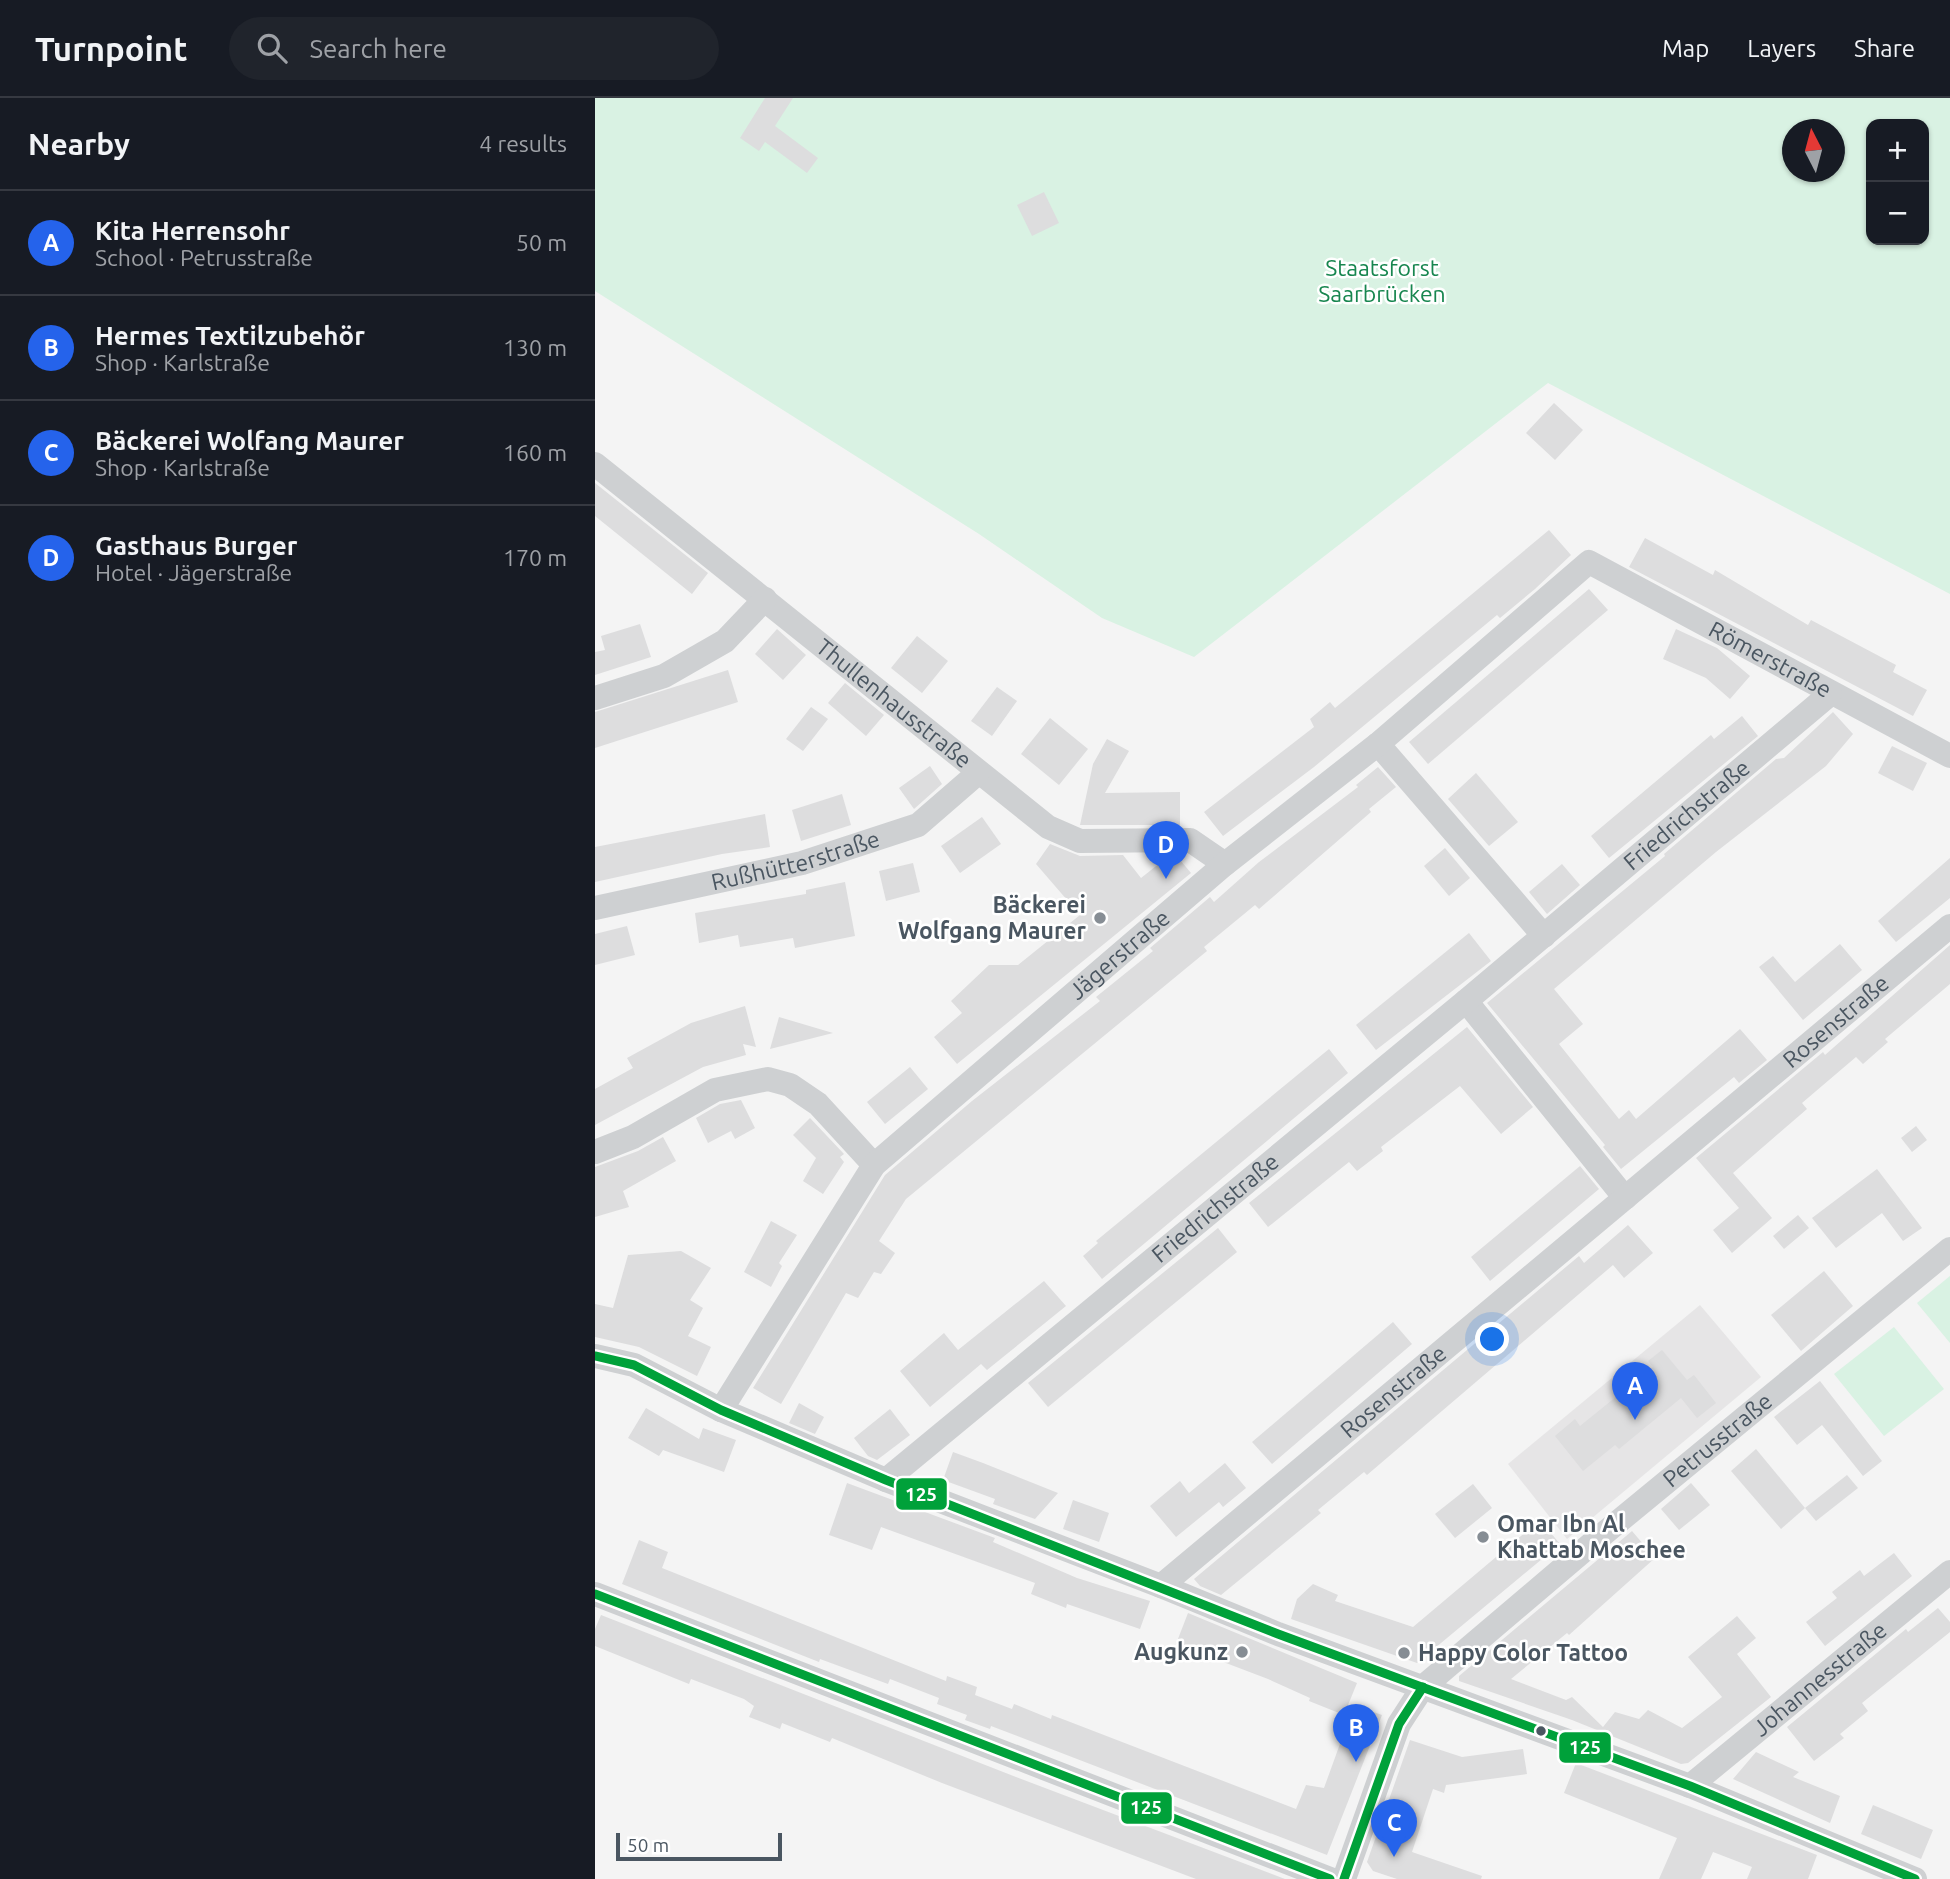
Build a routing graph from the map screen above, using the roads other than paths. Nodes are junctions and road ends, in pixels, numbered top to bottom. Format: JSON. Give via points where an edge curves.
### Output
{"nodes":[{"id":1,"x":595,"y":464,"type":"edge"},
{"id":2,"x":1589,"y":562,"type":"joint"},
{"id":3,"x":765,"y":599,"type":"junction"},
{"id":4,"x":1830,"y":694,"type":"junction"},
{"id":5,"x":595,"y":698,"type":"edge"},
{"id":6,"x":1378,"y":744,"type":"junction"},
{"id":7,"x":1950,"y":756,"type":"edge"},
{"id":8,"x":978,"y":774,"type":"junction"},
{"id":9,"x":1225,"y":864,"type":"junction"},
{"id":10,"x":595,"y":908,"type":"edge"},
{"id":11,"x":1950,"y":926,"type":"edge"},
{"id":12,"x":1544,"y":936,"type":"junction"},
{"id":13,"x":1466,"y":1000,"type":"junction"},
{"id":14,"x":595,"y":1152,"type":"edge"},
{"id":15,"x":874,"y":1165,"type":"junction"},
{"id":16,"x":1625,"y":1198,"type":"junction"},
{"id":17,"x":1950,"y":1249,"type":"edge"},
{"id":18,"x":595,"y":1356,"type":"edge"},
{"id":19,"x":722,"y":1410,"type":"junction"},
{"id":20,"x":886,"y":1480,"type":"junction"},
{"id":21,"x":1950,"y":1572,"type":"edge"},
{"id":22,"x":1161,"y":1586,"type":"junction"},
{"id":23,"x":595,"y":1594,"type":"edge"},
{"id":24,"x":1423,"y":1687,"type":"junction"},
{"id":25,"x":1690,"y":1786,"type":"junction"},
{"id":26,"x":1330,"y":1879,"type":"edge"},
{"id":27,"x":1344,"y":1879,"type":"edge"},
{"id":28,"x":1915,"y":1879,"type":"edge"}],
"edges":[{"from":1,"to":3,"type":"street","name":"Thullenhausstraße"},
{"from":2,"to":4,"type":"street","name":"Römerstraße"},
{"from":2,"to":6,"type":"street","name":"Jägerstraße"},
{"from":3,"to":5,"type":"street","via":[[725,641],[664,676]]},
{"from":3,"to":8,"type":"street","name":"Thullenhausstraße"},
{"from":4,"to":7,"type":"street","name":"Römerstraße"},
{"from":4,"to":12,"type":"street","name":"Friedrichstraße"},
{"from":6,"to":9,"type":"street","name":"Jägerstraße"},
{"from":6,"to":12,"type":"street"},
{"from":8,"to":9,"type":"street","name":"Thullenhausstraße","via":[[1048,827],[1080,841],[1190,840]]},
{"from":8,"to":10,"type":"street","name":"Rußhütterstraße","via":[[918,825],[802,863]]},
{"from":9,"to":15,"type":"street","name":"Jägerstraße"},
{"from":11,"to":16,"type":"street","name":"Rosenstraße"},
{"from":12,"to":13,"type":"street","name":"Friedrichstraße"},
{"from":13,"to":16,"type":"street"},
{"from":13,"to":20,"type":"street","name":"Friedrichstraße"},
{"from":14,"to":15,"type":"street","via":[[633,1137],[715,1090],[768,1079],[790,1085],[818,1104]]},
{"from":15,"to":19,"type":"street","name":"Jägerstraße"},
{"from":16,"to":22,"type":"street","name":"Rosenstraße"},
{"from":17,"to":24,"type":"street","name":"Petrusstraße"},
{"from":18,"to":19,"type":"street","via":[[634,1365]]},
{"from":19,"to":20,"type":"street"},
{"from":20,"to":22,"type":"street"},
{"from":21,"to":25,"type":"street","name":"Johannesstraße"},
{"from":22,"to":24,"type":"street"},
{"from":23,"to":26,"type":"street"},
{"from":24,"to":25,"type":"street"},
{"from":24,"to":27,"type":"street","name":"Petrusstraße","via":[[1399,1724]]},
{"from":25,"to":28,"type":"street"}]}
